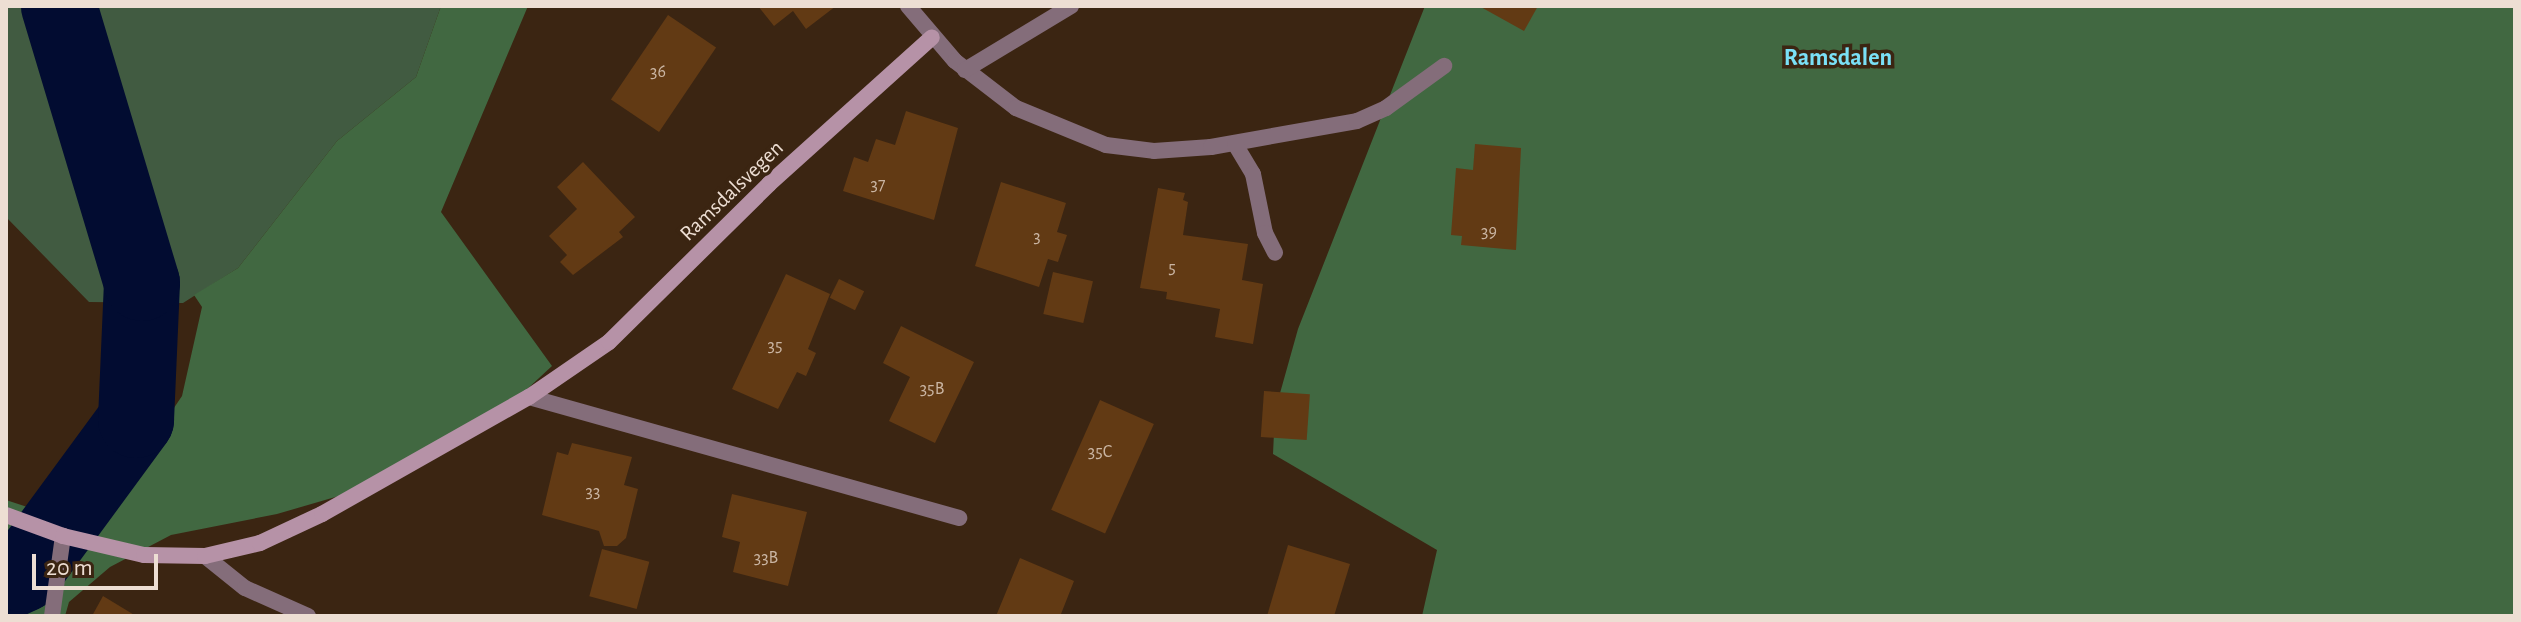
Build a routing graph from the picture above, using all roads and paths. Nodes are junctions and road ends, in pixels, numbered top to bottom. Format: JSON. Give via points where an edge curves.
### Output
{"nodes":[{"id":1,"x":908,"y":6,"type":"edge"},
{"id":2,"x":1071,"y":6,"type":"edge"},
{"id":3,"x":932,"y":37,"type":"junction"},
{"id":4,"x":1444,"y":66,"type":"dead end"},
{"id":5,"x":965,"y":70,"type":"junction"},
{"id":6,"x":1235,"y":144,"type":"junction"},
{"id":7,"x":1275,"y":253,"type":"dead end"},
{"id":8,"x":529,"y":397,"type":"junction"},
{"id":9,"x":6,"y":515,"type":"edge"},
{"id":10,"x":959,"y":518,"type":"dead end"},
{"id":11,"x":63,"y":536,"type":"junction"},
{"id":12,"x":205,"y":556,"type":"junction"},
{"id":13,"x":52,"y":616,"type":"edge"},
{"id":14,"x":308,"y":616,"type":"edge"}],
"edges":[{"from":1,"to":3,"type":"street"},
{"from":2,"to":5,"type":"street"},
{"from":3,"to":5,"type":"street"},
{"from":3,"to":8,"type":"street","name":"Ramsdalsvegen","via":[[769,184],[609,342]]},
{"from":4,"to":6,"type":"street","via":[[1386,108],[1357,121]]},
{"from":5,"to":6,"type":"street","via":[[1016,108],[1106,145],[1154,151]]},
{"from":6,"to":7,"type":"street","via":[[1253,174],[1265,233]]},
{"from":8,"to":10,"type":"street"},
{"from":8,"to":12,"type":"street","name":"Ramsdalsvegen","via":[[322,514],[260,543]]},
{"from":9,"to":11,"type":"street","name":"Ramsdalsvegen"},
{"from":11,"to":12,"type":"street","name":"Ramsdalsvegen","via":[[144,555]]},
{"from":11,"to":13,"type":"street"},
{"from":12,"to":14,"type":"street","via":[[245,588]]}]}
